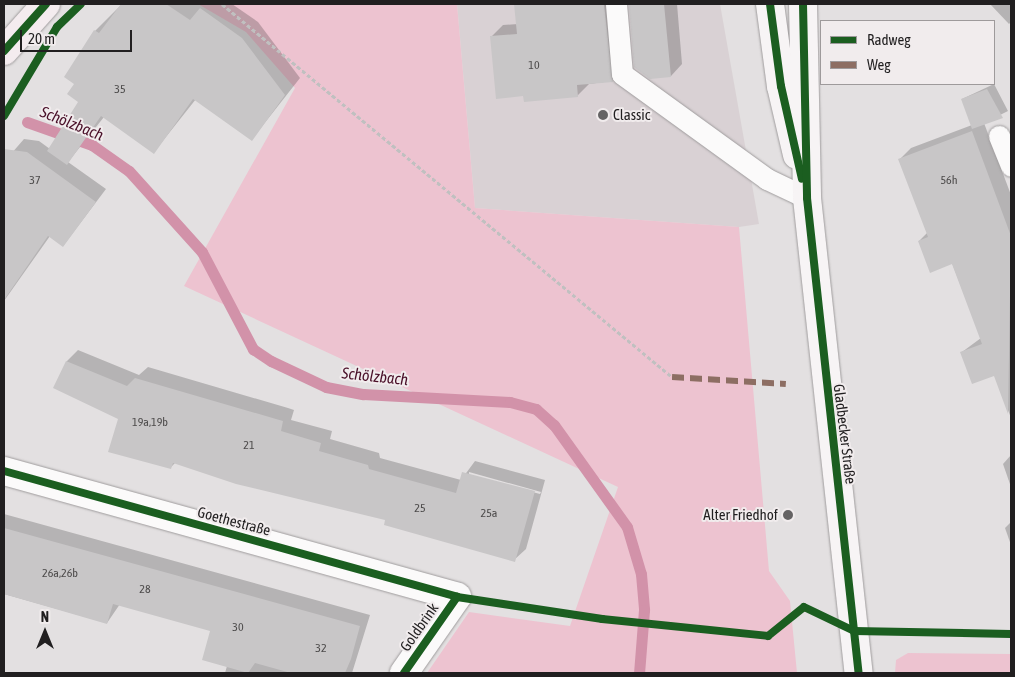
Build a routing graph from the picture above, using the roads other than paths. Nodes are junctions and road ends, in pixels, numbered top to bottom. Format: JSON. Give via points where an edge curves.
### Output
{"nodes":[{"id":1,"x":46,"y":4,"type":"edge"},
{"id":2,"x":616,"y":4,"type":"edge"},
{"id":3,"x":770,"y":4,"type":"edge"},
{"id":4,"x":803,"y":4,"type":"edge"},
{"id":5,"x":4,"y":51,"type":"edge"},
{"id":6,"x":999,"y":136,"type":"dead end"},
{"id":7,"x":1011,"y":166,"type":"edge"},
{"id":8,"x":807,"y":198,"type":"junction"},
{"id":9,"x":4,"y":471,"type":"edge"},
{"id":10,"x":457,"y":597,"type":"joint"},
{"id":11,"x":404,"y":673,"type":"edge"},
{"id":12,"x":858,"y":673,"type":"edge"}],
"edges":[{"from":1,"to":5,"type":"main road"},
{"from":2,"to":8,"type":"lane","via":[[622,74],[767,179]]},
{"from":3,"to":8,"type":"main road","name":"Gladbecker Straße","via":[[781,86]]},
{"from":4,"to":8,"type":"main road","name":"Gladbecker Straße"},
{"from":6,"to":7,"type":"lane"},
{"from":8,"to":12,"type":"main road","name":"Gladbecker Straße"},
{"from":9,"to":10,"type":"street","name":"Goethestraße"},
{"from":10,"to":11,"type":"street","name":"Goldbrink"}]}
